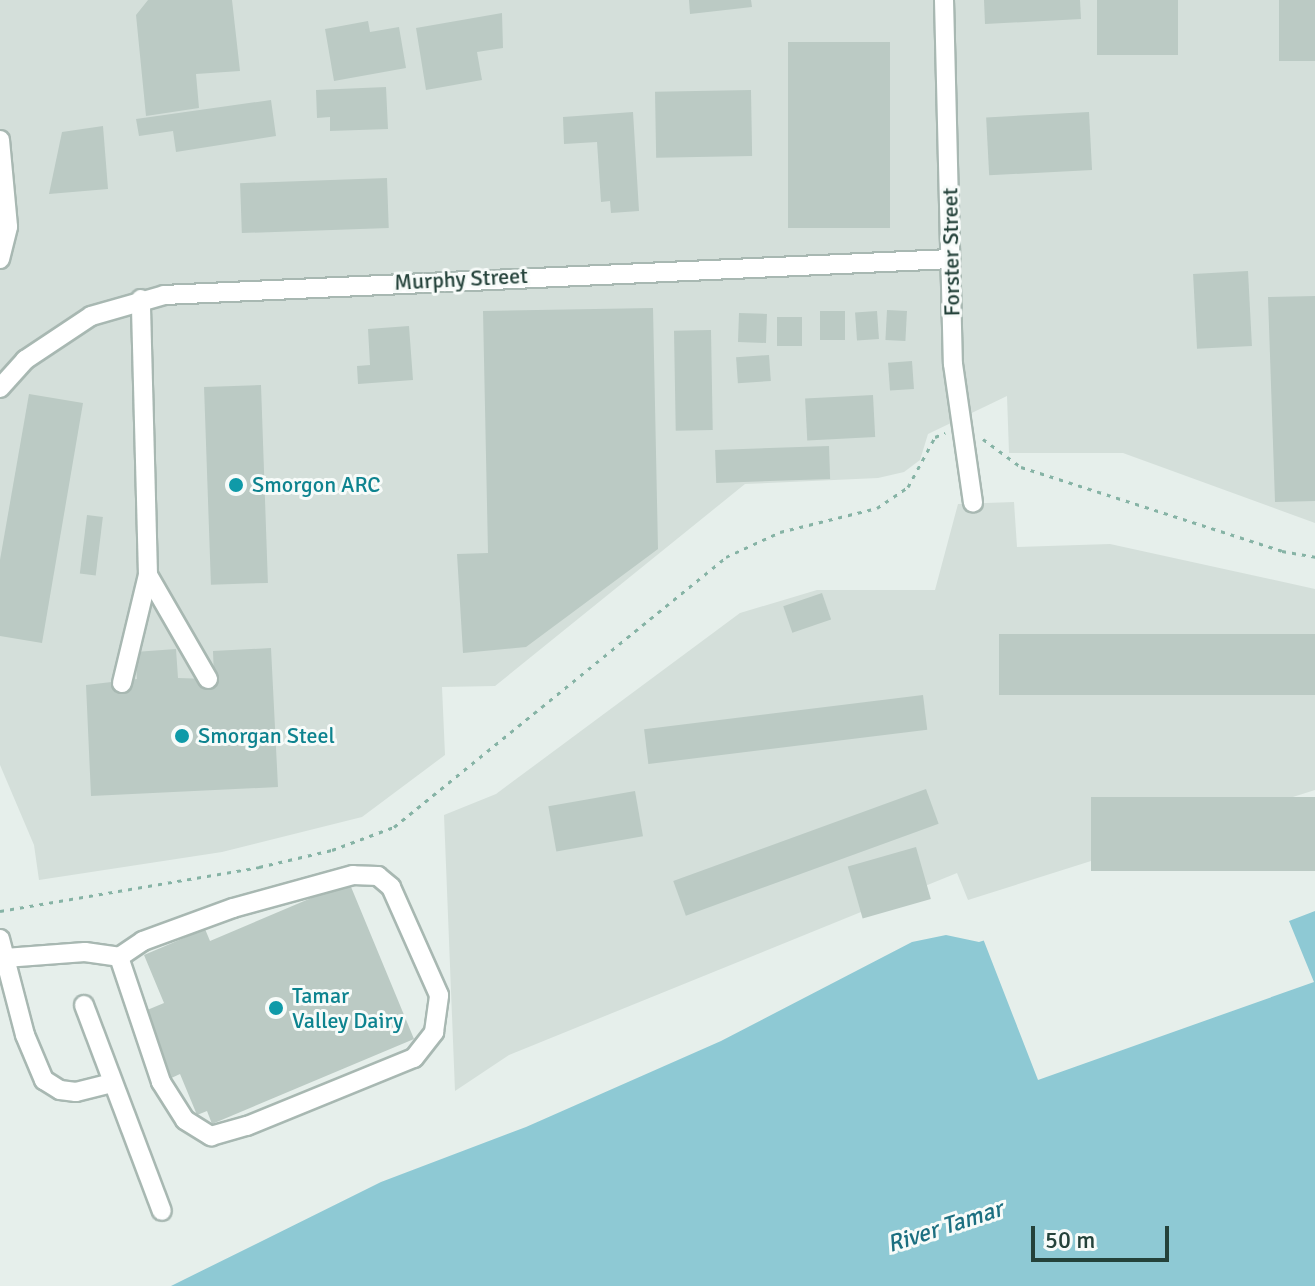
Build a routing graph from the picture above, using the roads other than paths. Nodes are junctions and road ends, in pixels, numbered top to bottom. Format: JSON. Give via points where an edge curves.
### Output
{"nodes":[{"id":1,"x":944,"y":0,"type":"edge"},
{"id":2,"x":0,"y":140,"type":"edge"},
{"id":3,"x":0,"y":259,"type":"edge"},
{"id":4,"x":951,"y":259,"type":"junction"},
{"id":5,"x":141,"y":299,"type":"junction"},
{"id":6,"x":0,"y":388,"type":"edge"},
{"id":7,"x":973,"y":503,"type":"dead end"},
{"id":8,"x":148,"y":575,"type":"junction"},
{"id":9,"x":208,"y":679,"type":"dead end"},
{"id":10,"x":122,"y":683,"type":"dead end"},
{"id":11,"x":0,"y":939,"type":"edge"},
{"id":12,"x":119,"y":957,"type":"junction"},
{"id":13,"x":5,"y":958,"type":"junction"},
{"id":14,"x":84,"y":1005,"type":"dead end"},
{"id":15,"x":111,"y":1083,"type":"junction"},
{"id":16,"x":162,"y":1211,"type":"dead end"}],
"edges":[{"from":1,"to":4,"type":"street","name":"Forster Street"},
{"from":2,"to":3,"type":"street","via":[[8,227]]},
{"from":4,"to":5,"type":"street","name":"Murphy Street","via":[[447,279]]},
{"from":4,"to":7,"type":"street","name":"Forster Street","via":[[953,364]]},
{"from":5,"to":6,"type":"street","name":"Murphy Street","via":[[67,330],[25,360]]},
{"from":5,"to":8,"type":"street"},
{"from":8,"to":9,"type":"street"},
{"from":8,"to":10,"type":"street"},
{"from":11,"to":13,"type":"street"},
{"from":12,"to":12,"type":"street","via":[[161,1082],[185,1120],[211,1136],[414,1058],[434,1032],[439,995],[391,887],[378,876],[353,875],[233,908],[143,941]]},
{"from":12,"to":13,"type":"street","via":[[85,952]]},
{"from":13,"to":15,"type":"street","via":[[44,1080],[76,1092]]},
{"from":14,"to":15,"type":"street"},
{"from":15,"to":16,"type":"street"}]}
